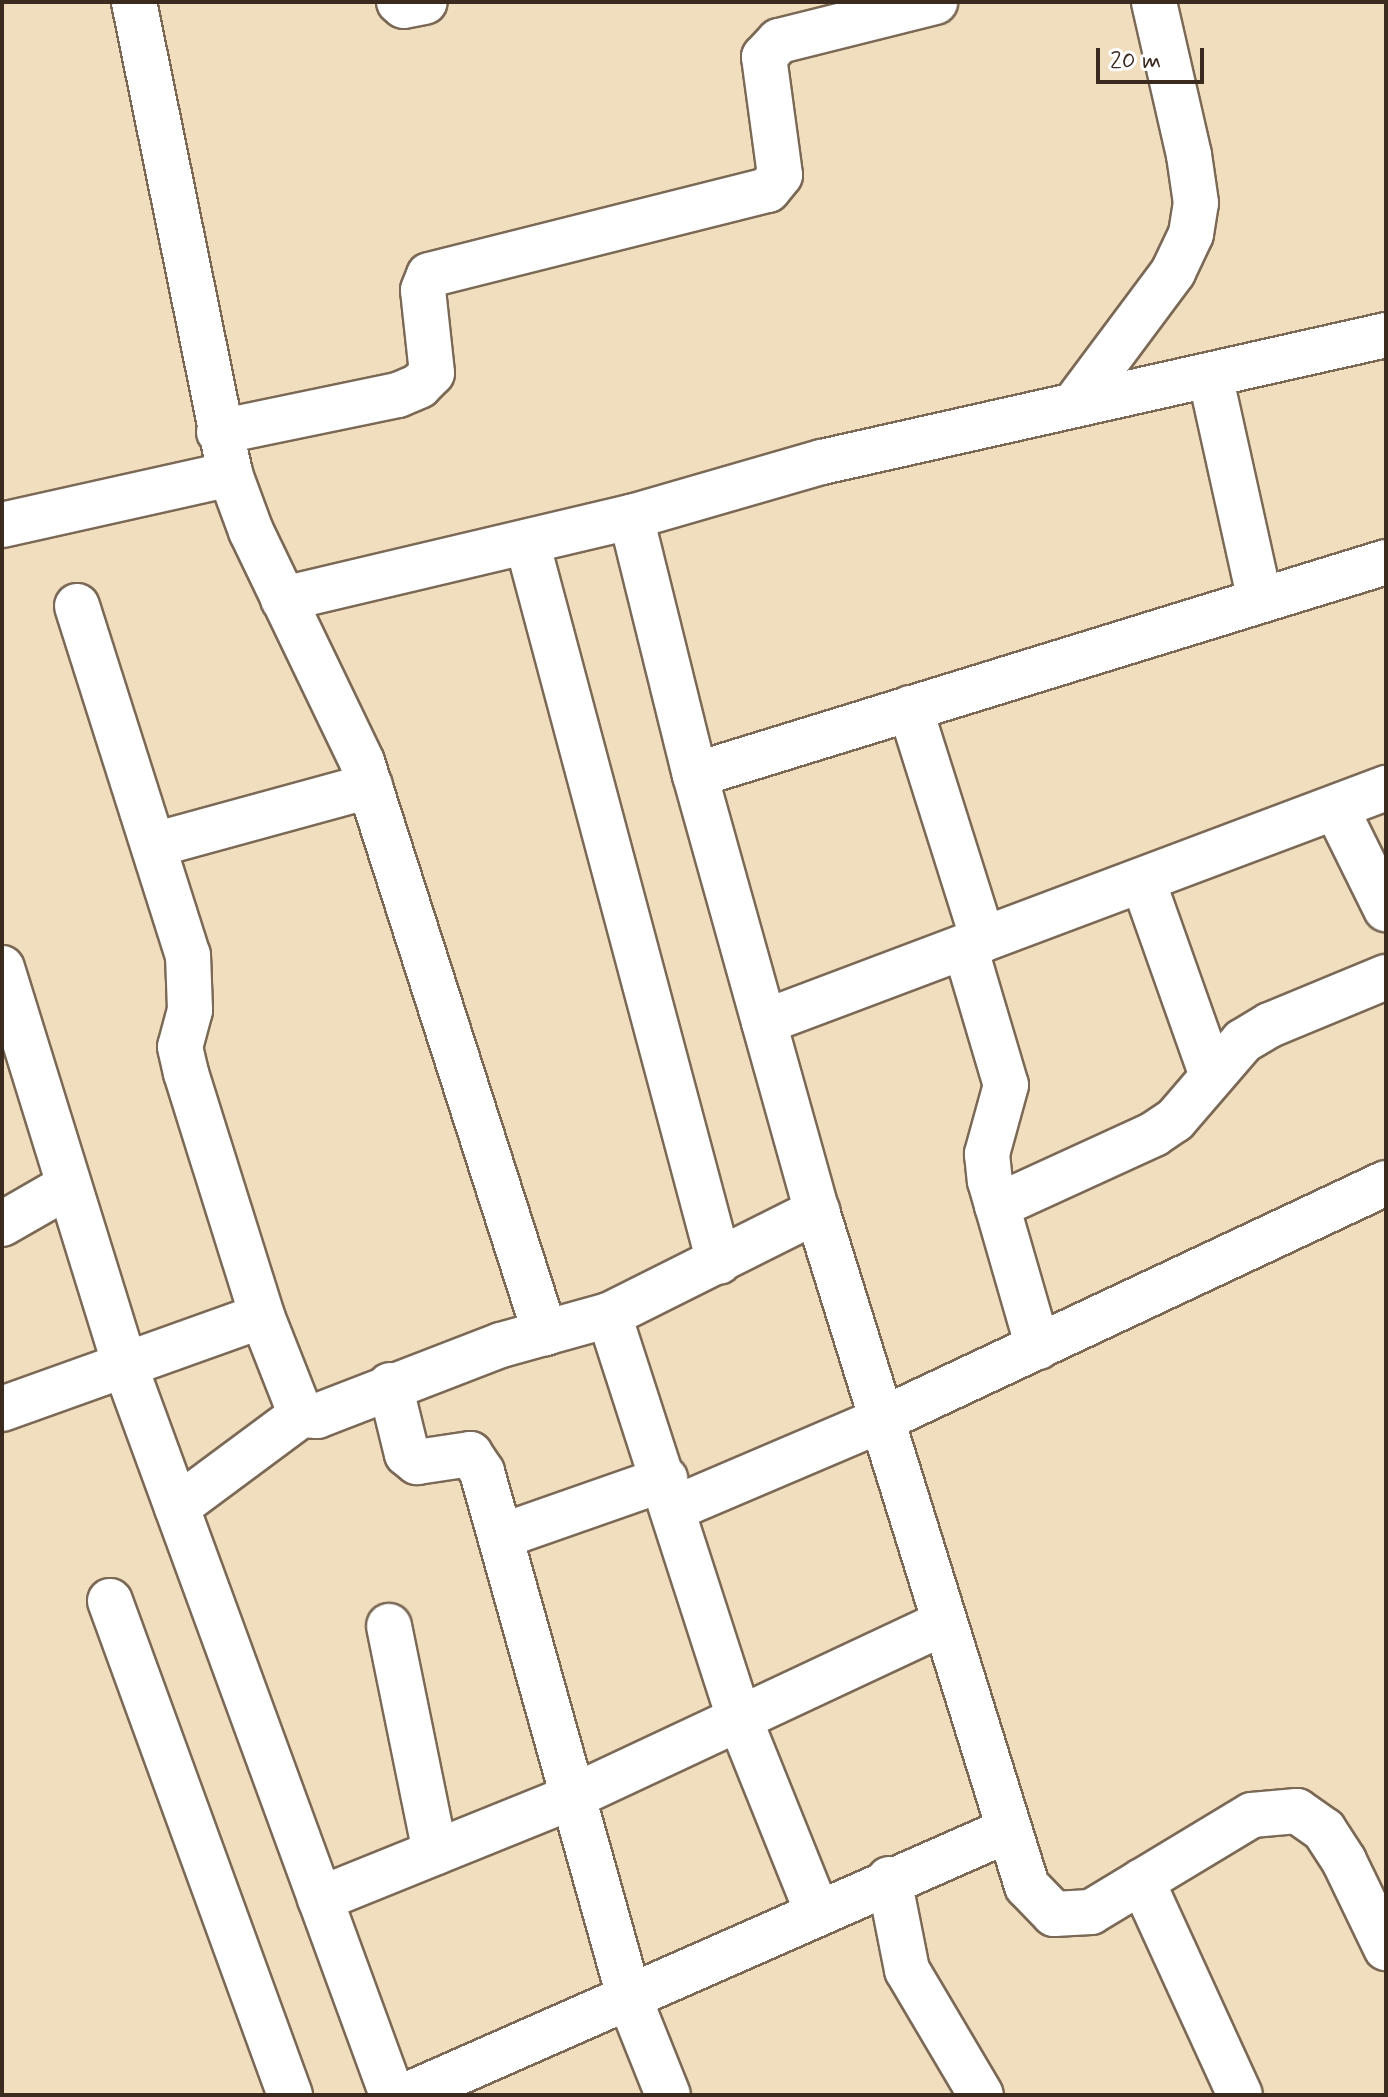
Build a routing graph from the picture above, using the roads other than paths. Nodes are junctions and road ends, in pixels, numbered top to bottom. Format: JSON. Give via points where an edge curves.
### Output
{"nodes":[{"id":1,"x":134,"y":2,"type":"edge"},
{"id":2,"x":399,"y":2,"type":"edge"},
{"id":3,"x":425,"y":2,"type":"edge"},
{"id":4,"x":935,"y":2,"type":"edge"},
{"id":5,"x":1154,"y":2,"type":"edge"},
{"id":6,"x":800,"y":18,"type":"edge"},
{"id":7,"x":1386,"y":335,"type":"edge"},
{"id":8,"x":1210,"y":375,"type":"junction"},
{"id":9,"x":1074,"y":405,"type":"junction"},
{"id":10,"x":219,"y":432,"type":"junction"},
{"id":11,"x":230,"y":474,"type":"junction"},
{"id":12,"x":631,"y":517,"type":"junction"},
{"id":13,"x":2,"y":525,"type":"edge"},
{"id":14,"x":527,"y":542,"type":"junction"},
{"id":15,"x":1386,"y":562,"type":"edge"},
{"id":16,"x":283,"y":599,"type":"junction"},
{"id":17,"x":1260,"y":601,"type":"junction"},
{"id":18,"x":77,"y":606,"type":"dead end"},
{"id":19,"x":910,"y":708,"type":"junction"},
{"id":20,"x":695,"y":775,"type":"junction"},
{"id":21,"x":370,"y":786,"type":"junction"},
{"id":22,"x":1386,"y":788,"type":"edge"},
{"id":23,"x":1336,"y":808,"type":"junction"},
{"id":24,"x":154,"y":845,"type":"junction"},
{"id":25,"x":1143,"y":881,"type":"junction"},
{"id":26,"x":1386,"y":909,"type":"edge"},
{"id":27,"x":974,"y":944,"type":"junction"},
{"id":28,"x":2,"y":968,"type":"edge"},
{"id":29,"x":1386,"y":977,"type":"edge"},
{"id":30,"x":764,"y":1022,"type":"junction"},
{"id":31,"x":1212,"y":1076,"type":"junction"},
{"id":32,"x":18,"y":1088,"type":"edge"},
{"id":33,"x":1386,"y":1183,"type":"edge"},
{"id":34,"x":68,"y":1186,"type":"junction"},
{"id":35,"x":997,"y":1206,"type":"junction"},
{"id":36,"x":817,"y":1211,"type":"junction"},
{"id":37,"x":2,"y":1224,"type":"edge"},
{"id":38,"x":719,"y":1262,"type":"junction"},
{"id":39,"x":609,"y":1315,"type":"junction"},
{"id":40,"x":262,"y":1316,"type":"junction"},
{"id":41,"x":545,"y":1333,"type":"junction"},
{"id":42,"x":1038,"y":1347,"type":"junction"},
{"id":43,"x":124,"y":1363,"type":"junction"},
{"id":44,"x":390,"y":1385,"type":"junction"},
{"id":45,"x":2,"y":1409,"type":"edge"},
{"id":46,"x":301,"y":1415,"type":"junction"},
{"id":47,"x":881,"y":1420,"type":"junction"},
{"id":48,"x":670,"y":1494,"type":"junction"},
{"id":49,"x":177,"y":1507,"type":"junction"},
{"id":50,"x":502,"y":1536,"type":"junction"},
{"id":51,"x":110,"y":1601,"type":"dead end"},
{"id":52,"x":943,"y":1623,"type":"junction"},
{"id":53,"x":389,"y":1626,"type":"dead end"},
{"id":54,"x":740,"y":1720,"type":"junction"},
{"id":55,"x":572,"y":1797,"type":"junction"},
{"id":56,"x":1006,"y":1831,"type":"junction"},
{"id":57,"x":435,"y":1852,"type":"junction"},
{"id":58,"x":889,"y":1879,"type":"junction"},
{"id":59,"x":1142,"y":1881,"type":"junction"},
{"id":60,"x":320,"y":1899,"type":"junction"},
{"id":61,"x":817,"y":1912,"type":"junction"},
{"id":62,"x":1386,"y":1948,"type":"edge"},
{"id":63,"x":630,"y":2000,"type":"junction"},
{"id":64,"x":290,"y":2095,"type":"edge"},
{"id":65,"x":392,"y":2095,"type":"edge"},
{"id":66,"x":407,"y":2095,"type":"edge"},
{"id":67,"x":668,"y":2095,"type":"edge"},
{"id":68,"x":981,"y":2095,"type":"edge"},
{"id":69,"x":1240,"y":2095,"type":"edge"}],
"edges":[{"from":1,"to":10,"type":"street"},
{"from":2,"to":3,"type":"street"},
{"from":4,"to":6,"type":"street"},
{"from":5,"to":9,"type":"street","via":[[1189,155],[1196,203],[1191,234],[1173,272]]},
{"from":6,"to":10,"type":"street","via":[[764,57],[780,175],[768,190],[429,275],[423,290],[432,373],[419,386],[398,395]]},
{"from":7,"to":8,"type":"street"},
{"from":8,"to":9,"type":"street"},
{"from":8,"to":17,"type":"street"},
{"from":9,"to":12,"type":"street","via":[[822,462]]},
{"from":10,"to":11,"type":"street"},
{"from":11,"to":13,"type":"street"},
{"from":11,"to":16,"type":"street"},
{"from":12,"to":14,"type":"street"},
{"from":12,"to":20,"type":"street"},
{"from":14,"to":16,"type":"street"},
{"from":14,"to":38,"type":"street"},
{"from":15,"to":17,"type":"street"},
{"from":16,"to":21,"type":"street","via":[[342,711]]},
{"from":17,"to":19,"type":"street"},
{"from":18,"to":24,"type":"street"},
{"from":19,"to":20,"type":"street"},
{"from":19,"to":27,"type":"street"},
{"from":20,"to":30,"type":"street"},
{"from":21,"to":24,"type":"street"},
{"from":21,"to":41,"type":"street"},
{"from":22,"to":23,"type":"street"},
{"from":23,"to":25,"type":"street"},
{"from":23,"to":26,"type":"street"},
{"from":24,"to":40,"type":"street","via":[[188,955],[190,1010],[180,1047]]},
{"from":25,"to":27,"type":"street"},
{"from":25,"to":31,"type":"street"},
{"from":27,"to":30,"type":"street"},
{"from":27,"to":35,"type":"street","via":[[1006,1085],[987,1154]]},
{"from":28,"to":32,"type":"street"},
{"from":29,"to":31,"type":"street","via":[[1270,1025],[1243,1041]]},
{"from":30,"to":36,"type":"street"},
{"from":31,"to":35,"type":"street","via":[[1175,1120],[1154,1134]]},
{"from":32,"to":34,"type":"street"},
{"from":33,"to":42,"type":"street"},
{"from":34,"to":37,"type":"street"},
{"from":34,"to":43,"type":"street"},
{"from":35,"to":42,"type":"street"},
{"from":36,"to":38,"type":"street"},
{"from":36,"to":47,"type":"street"},
{"from":38,"to":39,"type":"street"},
{"from":39,"to":41,"type":"street"},
{"from":39,"to":48,"type":"street"},
{"from":40,"to":43,"type":"street"},
{"from":40,"to":46,"type":"street"},
{"from":41,"to":44,"type":"street"},
{"from":42,"to":47,"type":"street"},
{"from":43,"to":45,"type":"street"},
{"from":43,"to":49,"type":"street"},
{"from":44,"to":46,"type":"street","via":[[317,1416]]},
{"from":44,"to":50,"type":"street","via":[[407,1454],[417,1462],[470,1454],[482,1472]]},
{"from":46,"to":49,"type":"street"},
{"from":47,"to":48,"type":"street"},
{"from":47,"to":52,"type":"street"},
{"from":48,"to":50,"type":"street"},
{"from":48,"to":54,"type":"street"},
{"from":49,"to":60,"type":"street"},
{"from":50,"to":55,"type":"street"},
{"from":51,"to":64,"type":"street"},
{"from":52,"to":54,"type":"street"},
{"from":52,"to":56,"type":"street"},
{"from":53,"to":57,"type":"street"},
{"from":54,"to":55,"type":"street"},
{"from":54,"to":61,"type":"street"},
{"from":55,"to":57,"type":"street"},
{"from":55,"to":63,"type":"street"},
{"from":56,"to":58,"type":"street"},
{"from":56,"to":59,"type":"street","via":[[1027,1886],[1054,1914],[1091,1912]]},
{"from":57,"to":60,"type":"street"},
{"from":58,"to":61,"type":"street"},
{"from":58,"to":68,"type":"street","via":[[907,1970]]},
{"from":59,"to":62,"type":"street","via":[[1252,1815],[1297,1811],[1324,1830]]},
{"from":59,"to":69,"type":"street"},
{"from":60,"to":65,"type":"street"},
{"from":61,"to":63,"type":"street"},
{"from":63,"to":66,"type":"street"},
{"from":63,"to":67,"type":"street"}]}
